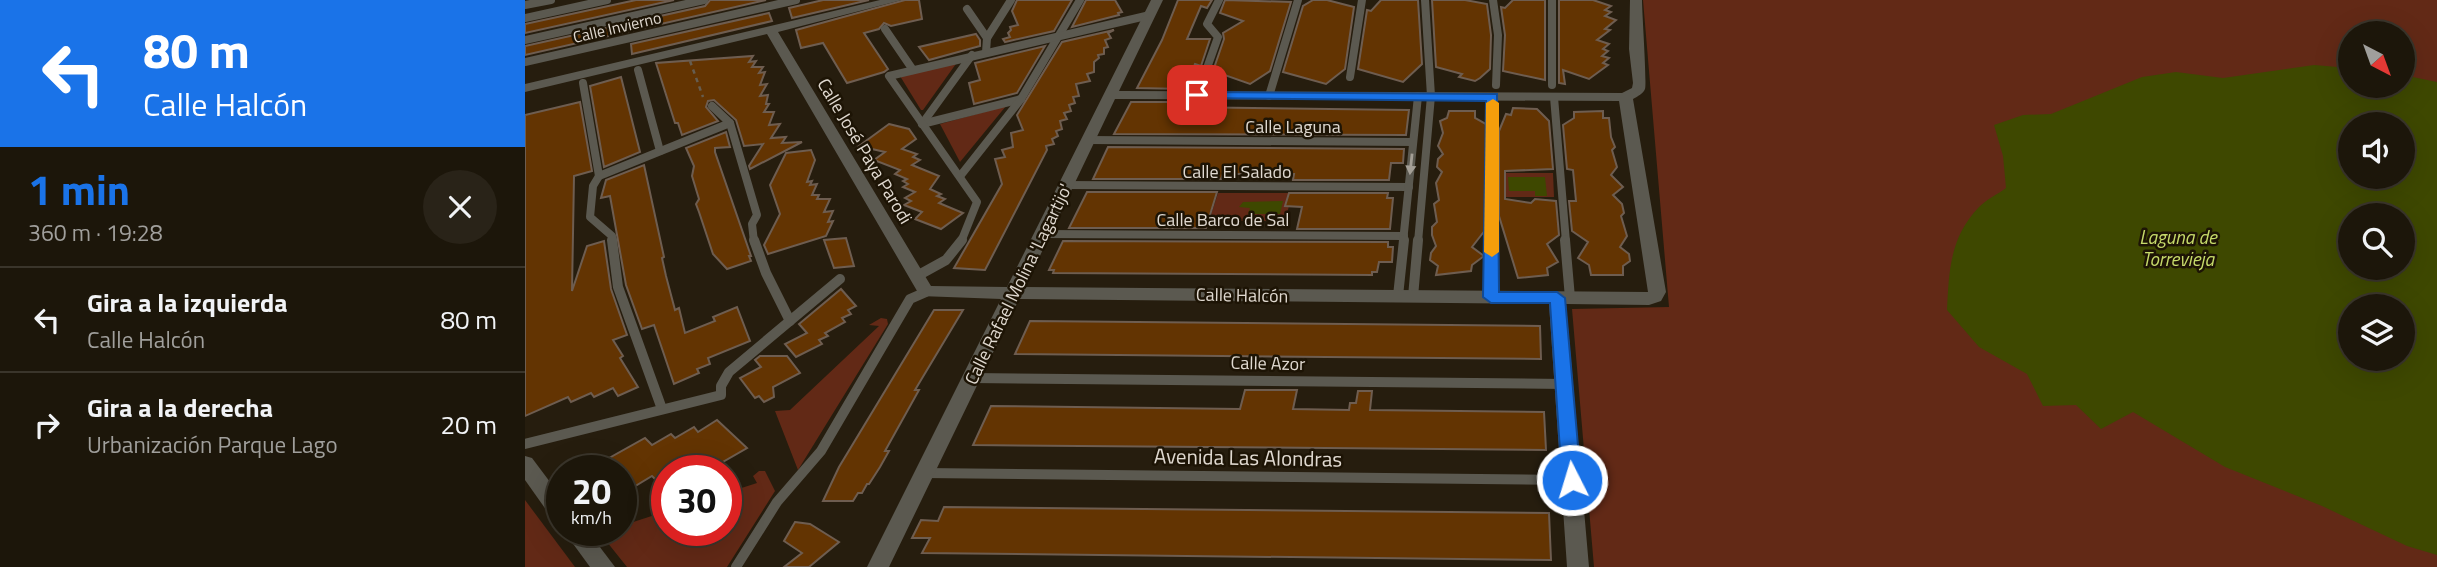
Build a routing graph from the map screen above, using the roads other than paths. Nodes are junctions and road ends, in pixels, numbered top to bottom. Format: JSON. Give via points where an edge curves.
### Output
{"nodes":[{"id":1,"x":551,"y":0,"type":"edge"},
{"id":2,"x":607,"y":0,"type":"edge"},
{"id":3,"x":685,"y":0,"type":"edge"},
{"id":4,"x":704,"y":0,"type":"edge"},
{"id":5,"x":777,"y":0,"type":"edge"},
{"id":6,"x":796,"y":0,"type":"edge"},
{"id":7,"x":897,"y":0,"type":"edge"},
{"id":8,"x":1011,"y":0,"type":"edge"},
{"id":9,"x":1080,"y":0,"type":"edge"},
{"id":10,"x":1219,"y":0,"type":"edge"},
{"id":11,"x":1298,"y":0,"type":"edge"},
{"id":12,"x":1362,"y":0,"type":"edge"},
{"id":13,"x":1425,"y":0,"type":"edge"},
{"id":14,"x":1493,"y":0,"type":"edge"},
{"id":15,"x":1552,"y":0,"type":"edge"},
{"id":16,"x":1636,"y":0,"type":"edge"},
{"id":17,"x":525,"y":5,"type":"edge"},
{"id":18,"x":1154,"y":8,"type":"edge"},
{"id":19,"x":967,"y":9,"type":"dead end"},
{"id":20,"x":525,"y":18,"type":"edge"},
{"id":21,"x":885,"y":29,"type":"dead end"},
{"id":22,"x":771,"y":30,"type":"junction"},
{"id":23,"x":1058,"y":36,"type":"junction"},
{"id":24,"x":525,"y":38,"type":"edge"},
{"id":25,"x":987,"y":38,"type":"junction"},
{"id":26,"x":986,"y":52,"type":"junction"},
{"id":27,"x":972,"y":55,"type":"junction"},
{"id":28,"x":688,"y":57,"type":"road end"},
{"id":29,"x":525,"y":60,"type":"edge"},
{"id":30,"x":638,"y":70,"type":"junction"},
{"id":31,"x":913,"y":70,"type":"junction"},
{"id":32,"x":1350,"y":77,"type":"dead end"},
{"id":33,"x":1202,"y":82,"type":"dead end"},
{"id":34,"x":583,"y":83,"type":"junction"},
{"id":35,"x":525,"y":88,"type":"edge"},
{"id":36,"x":1494,"y":91,"type":"junction"},
{"id":37,"x":1553,"y":91,"type":"junction"},
{"id":38,"x":1111,"y":95,"type":"junction"},
{"id":39,"x":1269,"y":96,"type":"junction"},
{"id":40,"x":1424,"y":96,"type":"junction"},
{"id":41,"x":525,"y":97,"type":"edge"},
{"id":42,"x":1625,"y":97,"type":"junction"},
{"id":43,"x":1021,"y":99,"type":"junction"},
{"id":44,"x":712,"y":106,"type":"road end"},
{"id":45,"x":730,"y":123,"type":"junction"},
{"id":46,"x":922,"y":124,"type":"junction"},
{"id":47,"x":1088,"y":140,"type":"junction"},
{"id":48,"x":1413,"y":142,"type":"junction"},
{"id":49,"x":660,"y":151,"type":"junction"},
{"id":50,"x":961,"y":175,"type":"junction"},
{"id":51,"x":599,"y":176,"type":"junction"},
{"id":52,"x":1066,"y":186,"type":"junction"},
{"id":53,"x":1409,"y":187,"type":"junction"},
{"id":54,"x":1042,"y":234,"type":"junction"},
{"id":55,"x":1404,"y":236,"type":"junction"},
{"id":56,"x":840,"y":279,"type":"dead end"},
{"id":57,"x":922,"y":284,"type":"junction"},
{"id":58,"x":1013,"y":293,"type":"junction"},
{"id":59,"x":1405,"y":297,"type":"junction"},
{"id":60,"x":1491,"y":297,"type":"junction"},
{"id":61,"x":1564,"y":298,"type":"junction"},
{"id":62,"x":790,"y":321,"type":"junction"},
{"id":63,"x":971,"y":378,"type":"junction"},
{"id":64,"x":1564,"y":384,"type":"junction"},
{"id":65,"x":662,"y":410,"type":"junction"},
{"id":66,"x":525,"y":444,"type":"edge"},
{"id":67,"x":525,"y":464,"type":"edge"},
{"id":68,"x":924,"y":473,"type":"junction"},
{"id":69,"x":1572,"y":480,"type":"junction"},
{"id":70,"x":546,"y":493,"type":"edge"},
{"id":71,"x":587,"y":546,"type":"edge"},
{"id":72,"x":604,"y":567,"type":"edge"},
{"id":73,"x":736,"y":567,"type":"edge"},
{"id":74,"x":878,"y":567,"type":"edge"},
{"id":75,"x":1578,"y":567,"type":"edge"}],
"edges":[{"from":1,"to":17,"type":"lane"},
{"from":2,"to":20,"type":"lane"},
{"from":3,"to":24,"type":"lane"},
{"from":4,"to":24,"type":"lane"},
{"from":5,"to":29,"type":"lane","name":"Calle Invierno"},
{"from":6,"to":29,"type":"lane","name":"Calle Invierno"},
{"from":7,"to":22,"type":"street"},
{"from":8,"to":25,"type":"lane"},
{"from":9,"to":23,"type":"lane"},
{"from":10,"to":33,"type":"lane","via":[[1207,24],[1218,37]]},
{"from":11,"to":39,"type":"lane"},
{"from":12,"to":32,"type":"lane"},
{"from":13,"to":40,"type":"lane"},
{"from":14,"to":36,"type":"lane","via":[[1498,26]]},
{"from":15,"to":37,"type":"lane"},
{"from":16,"to":42,"type":"street","via":[[1639,86]]},
{"from":18,"to":23,"type":"lane"},
{"from":18,"to":38,"type":"street","name":"Calle Rafael Molina 'Lagartijo'"},
{"from":19,"to":25,"type":"lane"},
{"from":21,"to":31,"type":"lane"},
{"from":22,"to":35,"type":"street"},
{"from":22,"to":57,"type":"street","name":"Calle José Paya Parodi"},
{"from":23,"to":26,"type":"lane"},
{"from":23,"to":43,"type":"lane"},
{"from":25,"to":26,"type":"lane"},
{"from":26,"to":27,"type":"lane"},
{"from":27,"to":31,"type":"lane"},
{"from":27,"to":46,"type":"lane"},
{"from":28,"to":30,"type":"street"},
{"from":30,"to":34,"type":"street"},
{"from":30,"to":49,"type":"lane"},
{"from":31,"to":46,"type":"lane","via":[[889,76]]},
{"from":34,"to":41,"type":"street"},
{"from":34,"to":51,"type":"lane"},
{"from":36,"to":37,"type":"street"},
{"from":36,"to":40,"type":"street"},
{"from":36,"to":60,"type":"lane"},
{"from":37,"to":42,"type":"street"},
{"from":37,"to":61,"type":"lane"},
{"from":38,"to":39,"type":"street"},
{"from":38,"to":47,"type":"street","name":"Calle Rafael Molina 'Lagartijo'"},
{"from":39,"to":40,"type":"street"},
{"from":40,"to":48,"type":"lane"},
{"from":40,"to":59,"type":"lane"},
{"from":42,"to":61,"type":"street","name":"Calle Halcón","via":[[1657,294],[1649,299]]},
{"from":43,"to":46,"type":"lane"},
{"from":43,"to":50,"type":"lane"},
{"from":44,"to":45,"type":"lane"},
{"from":45,"to":49,"type":"lane"},
{"from":45,"to":62,"type":"lane","via":[[757,215],[752,225],[762,265]]},
{"from":46,"to":50,"type":"lane"},
{"from":47,"to":48,"type":"lane","name":"Calle Laguna"},
{"from":47,"to":52,"type":"street","name":"Calle Rafael Molina 'Lagartijo'"},
{"from":48,"to":53,"type":"lane","one_way":true},
{"from":49,"to":51,"type":"lane"},
{"from":50,"to":57,"type":"lane","via":[[977,202],[976,209],[951,254]]},
{"from":51,"to":65,"type":"lane","via":[[593,186],[590,217],[612,236],[618,287]]},
{"from":52,"to":53,"type":"lane","name":"Calle El Salado"},
{"from":52,"to":54,"type":"street","name":"Calle Rafael Molina 'Lagartijo'"},
{"from":53,"to":55,"type":"lane"},
{"from":54,"to":55,"type":"lane","name":"Calle Barco de Sal"},
{"from":54,"to":58,"type":"street","name":"Calle Rafael Molina 'Lagartijo'"},
{"from":55,"to":59,"type":"lane"},
{"from":56,"to":62,"type":"lane"},
{"from":57,"to":58,"type":"street","name":"Calle Halcón"},
{"from":57,"to":73,"type":"lane","via":[[821,451],[777,502]]},
{"from":58,"to":59,"type":"street","name":"Calle Halcón"},
{"from":58,"to":63,"type":"street","name":"Calle Rafael Molina 'Lagartijo'"},
{"from":59,"to":60,"type":"street","name":"Calle Halcón"},
{"from":60,"to":61,"type":"street","name":"Calle Halcón"},
{"from":61,"to":64,"type":"street"},
{"from":62,"to":65,"type":"lane","via":[[729,372],[721,395]]},
{"from":63,"to":64,"type":"lane","name":"Calle Azor"},
{"from":63,"to":68,"type":"street","name":"Calle Rafael Molina 'Lagartijo'"},
{"from":64,"to":69,"type":"street"},
{"from":65,"to":66,"type":"lane"},
{"from":67,"to":70,"type":"street"},
{"from":68,"to":69,"type":"lane","name":"Avenida Las Alondras"},
{"from":68,"to":74,"type":"street","name":"Calle Rafael Molina 'Lagartijo'"},
{"from":69,"to":75,"type":"street"},
{"from":71,"to":72,"type":"street"}]}
